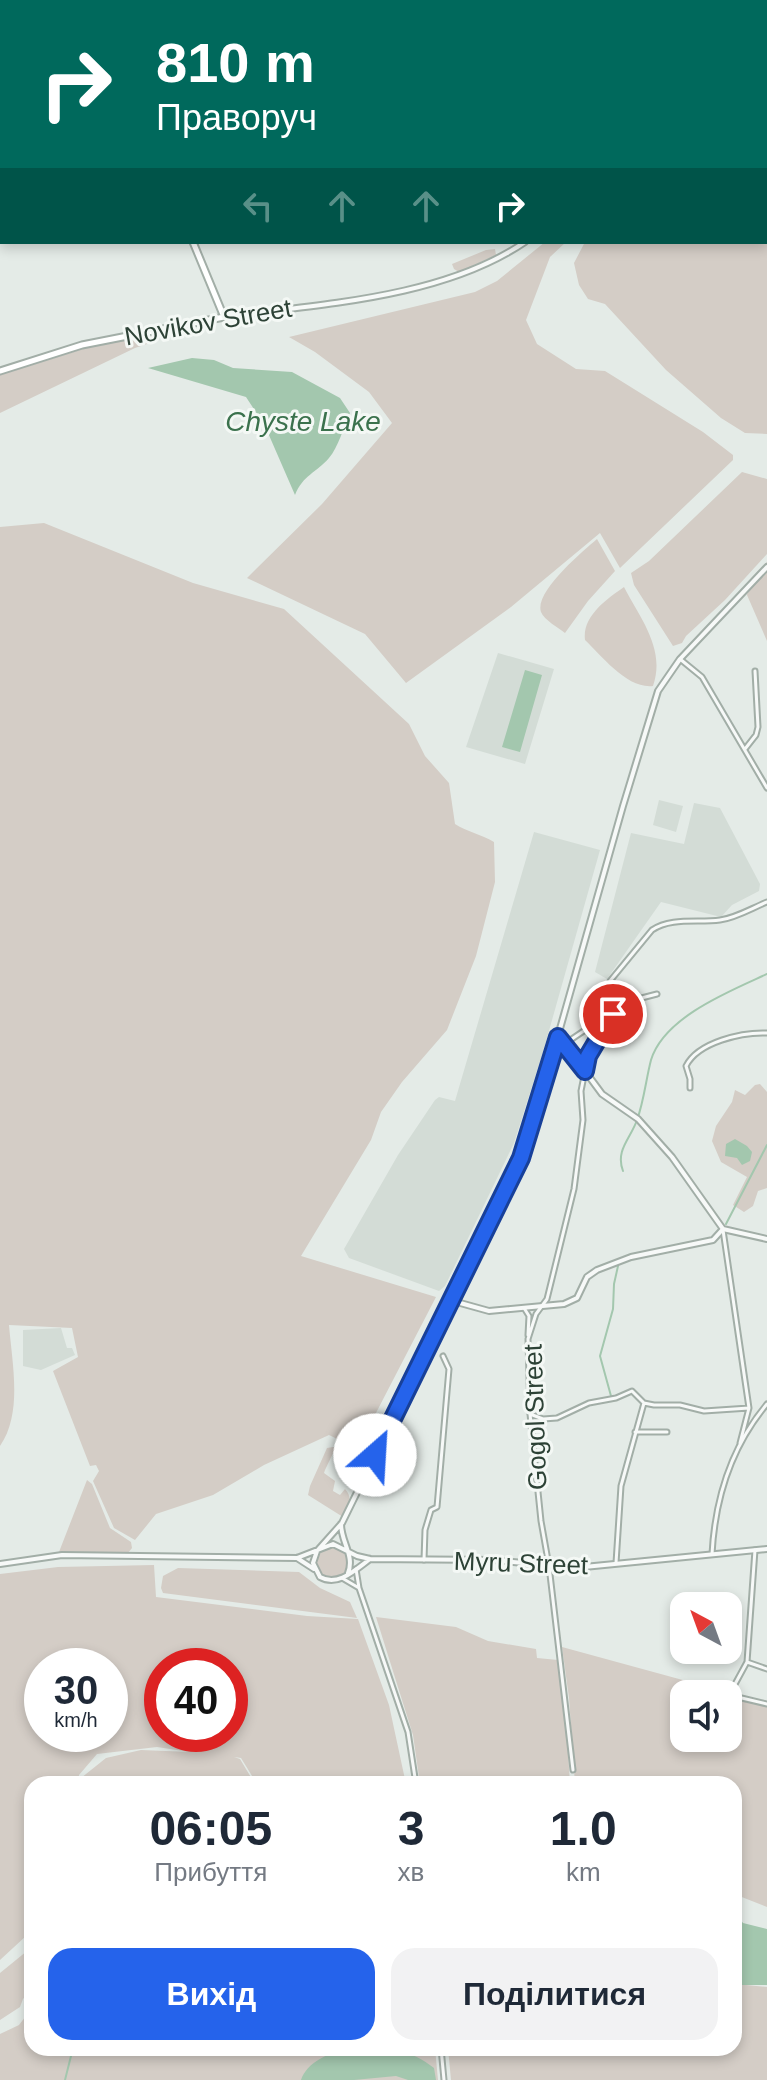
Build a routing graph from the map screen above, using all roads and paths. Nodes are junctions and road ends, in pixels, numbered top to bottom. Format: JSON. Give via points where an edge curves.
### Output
{"nodes":[{"id":1,"x":194,"y":244,"type":"edge"},
{"id":2,"x":522,"y":244,"type":"edge"},
{"id":3,"x":224,"y":317,"type":"junction"},
{"id":4,"x":0,"y":371,"type":"edge"},
{"id":5,"x":767,"y":567,"type":"edge"},
{"id":6,"x":680,"y":659,"type":"junction"},
{"id":7,"x":755,"y":671,"type":"dead end"},
{"id":8,"x":745,"y":749,"type":"junction"},
{"id":9,"x":767,"y":788,"type":"edge"},
{"id":10,"x":767,"y":902,"type":"edge"},
{"id":11,"x":657,"y":994,"type":"dead end"},
{"id":12,"x":767,"y":1033,"type":"edge"},
{"id":13,"x":558,"y":1037,"type":"junction"},
{"id":14,"x":563,"y":1045,"type":"junction"},
{"id":15,"x":585,"y":1071,"type":"junction"},
{"id":16,"x":690,"y":1088,"type":"dead end"},
{"id":17,"x":723,"y":1229,"type":"junction"},
{"id":18,"x":767,"y":1239,"type":"edge"},
{"id":19,"x":452,"y":1301,"type":"junction"},
{"id":20,"x":540,"y":1307,"type":"junction"},
{"id":21,"x":524,"y":1308,"type":"junction"},
{"id":22,"x":528,"y":1339,"type":"junction"},
{"id":23,"x":443,"y":1356,"type":"dead end"},
{"id":24,"x":644,"y":1403,"type":"junction"},
{"id":25,"x":767,"y":1404,"type":"edge"},
{"id":26,"x":749,"y":1408,"type":"junction"},
{"id":27,"x":530,"y":1414,"type":"junction"},
{"id":28,"x":543,"y":1419,"type":"junction"},
{"id":29,"x":531,"y":1427,"type":"junction"},
{"id":30,"x":635,"y":1432,"type":"junction"},
{"id":31,"x":667,"y":1432,"type":"dead end"},
{"id":32,"x":740,"y":1443,"type":"junction"},
{"id":33,"x":342,"y":1523,"type":"junction"},
{"id":34,"x":321,"y":1548,"type":"junction"},
{"id":35,"x":767,"y":1549,"type":"edge"},
{"id":36,"x":755,"y":1550,"type":"junction"},
{"id":37,"x":347,"y":1551,"type":"junction"},
{"id":38,"x":712,"y":1554,"type":"junction"},
{"id":39,"x":297,"y":1558,"type":"junction"},
{"id":40,"x":350,"y":1558,"type":"junction"},
{"id":41,"x":370,"y":1559,"type":"junction"},
{"id":42,"x":424,"y":1560,"type":"junction"},
{"id":43,"x":0,"y":1564,"type":"edge"},
{"id":44,"x":616,"y":1564,"type":"junction"},
{"id":45,"x":549,"y":1566,"type":"junction"},
{"id":46,"x":314,"y":1569,"type":"junction"},
{"id":47,"x":356,"y":1569,"type":"junction"},
{"id":48,"x":344,"y":1577,"type":"junction"},
{"id":49,"x":359,"y":1588,"type":"junction"},
{"id":50,"x":747,"y":1662,"type":"junction"},
{"id":51,"x":767,"y":1669,"type":"edge"},
{"id":52,"x":737,"y":1680,"type":"edge"},
{"id":53,"x":742,"y":1699,"type":"edge"},
{"id":54,"x":767,"y":1704,"type":"edge"},
{"id":55,"x":573,"y":1770,"type":"dead end"},
{"id":56,"x":415,"y":1776,"type":"edge"},
{"id":57,"x":442,"y":2056,"type":"edge"},
{"id":58,"x":444,"y":2080,"type":"edge"}],
"edges":[{"from":1,"to":3,"type":"main road"},
{"from":2,"to":3,"type":"street","name":"Novikov Street","via":[[455,278]]},
{"from":3,"to":4,"type":"main road","name":"Novikov Street","via":[[82,345]]},
{"from":5,"to":6,"type":"street"},
{"from":6,"to":8,"type":"street","via":[[702,677]]},
{"from":6,"to":13,"type":"street","via":[[658,691],[647,725]]},
{"from":7,"to":8,"type":"street","via":[[758,727]]},
{"from":8,"to":9,"type":"street"},
{"from":10,"to":14,"type":"street","via":[[722,920],[657,926],[647,933],[610,981],[604,1010]]},
{"from":11,"to":15,"type":"street","name":"Gogol Street","via":[[630,1001],[613,1014]]},
{"from":12,"to":16,"type":"street","via":[[699,1050],[687,1063]]},
{"from":13,"to":14,"type":"street"},
{"from":13,"to":19,"type":"street","via":[[521,1158]]},
{"from":14,"to":15,"type":"street"},
{"from":15,"to":17,"type":"street","via":[[602,1094],[638,1119],[672,1157]]},
{"from":15,"to":20,"type":"street","name":"Gogol Street","via":[[574,1189],[547,1299]]},
{"from":17,"to":18,"type":"street"},
{"from":17,"to":20,"type":"street","via":[[713,1240],[597,1270],[587,1277],[577,1298]]},
{"from":17,"to":26,"type":"street"},
{"from":19,"to":21,"type":"street","via":[[489,1311]]},
{"from":19,"to":33,"type":"street"},
{"from":20,"to":21,"type":"street"},
{"from":20,"to":22,"type":"street","name":"Gogol Street"},
{"from":21,"to":22,"type":"street"},
{"from":22,"to":27,"type":"street","name":"Gogol Street"},
{"from":23,"to":42,"type":"street","via":[[449,1369],[442,1471],[437,1507],[425,1530]]},
{"from":24,"to":26,"type":"street","via":[[704,1411]]},
{"from":24,"to":28,"type":"street","via":[[632,1391]]},
{"from":24,"to":30,"type":"street"},
{"from":25,"to":32,"type":"street"},
{"from":26,"to":32,"type":"street"},
{"from":27,"to":28,"type":"street"},
{"from":27,"to":29,"type":"street","name":"Gogol Street"},
{"from":28,"to":29,"type":"street"},
{"from":29,"to":45,"type":"street","name":"Gogol Street"},
{"from":30,"to":31,"type":"street"},
{"from":30,"to":44,"type":"street","via":[[621,1486]]},
{"from":32,"to":38,"type":"street","via":[[714,1520]]},
{"from":33,"to":34,"type":"street"},
{"from":33,"to":37,"type":"street"},
{"from":34,"to":37,"type":"street","via":[[333,1544]]},
{"from":34,"to":39,"type":"street"},
{"from":34,"to":46,"type":"street"},
{"from":35,"to":36,"type":"street","name":"Myru Street"},
{"from":36,"to":38,"type":"street","name":"Myru Street"},
{"from":36,"to":50,"type":"street"},
{"from":37,"to":40,"type":"street"},
{"from":37,"to":41,"type":"street","name":"Myru Street"},
{"from":38,"to":44,"type":"street","name":"Myru Street"},
{"from":39,"to":43,"type":"street","via":[[62,1555]]},
{"from":39,"to":46,"type":"street"},
{"from":40,"to":47,"type":"street"},
{"from":40,"to":48,"type":"street"},
{"from":41,"to":42,"type":"street","name":"Myru Street"},
{"from":41,"to":47,"type":"street"},
{"from":42,"to":45,"type":"street","name":"Myru Street"},
{"from":44,"to":45,"type":"street","name":"Myru Street"},
{"from":45,"to":55,"type":"street","name":"Gogol Street"},
{"from":46,"to":48,"type":"street","via":[[327,1581]]},
{"from":47,"to":48,"type":"street"},
{"from":47,"to":49,"type":"street"},
{"from":48,"to":49,"type":"street"},
{"from":49,"to":56,"type":"street"},
{"from":50,"to":51,"type":"street"},
{"from":50,"to":52,"type":"street"},
{"from":53,"to":54,"type":"street"},
{"from":57,"to":58,"type":"street"}]}
